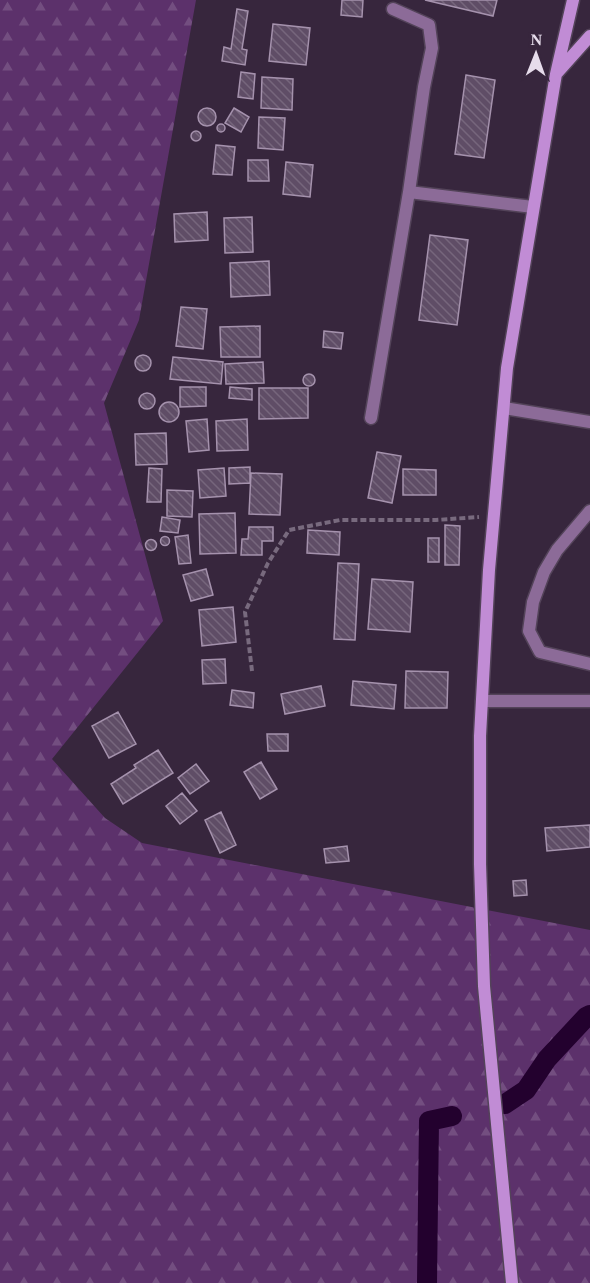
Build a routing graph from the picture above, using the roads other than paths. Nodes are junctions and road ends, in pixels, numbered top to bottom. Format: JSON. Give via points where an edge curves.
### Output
{"nodes":[{"id":1,"x":573,"y":0,"type":"edge"},
{"id":2,"x":393,"y":9,"type":"dead end"},
{"id":3,"x":590,"y":36,"type":"edge"},
{"id":4,"x":556,"y":74,"type":"junction"},
{"id":5,"x":409,"y":192,"type":"junction"},
{"id":6,"x":533,"y":207,"type":"junction"},
{"id":7,"x":504,"y":408,"type":"junction"},
{"id":8,"x":371,"y":418,"type":"dead end"},
{"id":9,"x":590,"y":422,"type":"edge"},
{"id":10,"x":590,"y":511,"type":"edge"},
{"id":11,"x":590,"y":664,"type":"edge"},
{"id":12,"x":482,"y":701,"type":"junction"},
{"id":13,"x":590,"y":701,"type":"edge"},
{"id":14,"x":512,"y":1283,"type":"edge"}],
"edges":[{"from":1,"to":4,"type":"street"},
{"from":2,"to":5,"type":"street","via":[[429,25],[432,48]]},
{"from":3,"to":4,"type":"street"},
{"from":4,"to":6,"type":"street"},
{"from":5,"to":6,"type":"street"},
{"from":5,"to":8,"type":"street"},
{"from":6,"to":7,"type":"street"},
{"from":7,"to":9,"type":"street"},
{"from":7,"to":12,"type":"street"},
{"from":10,"to":11,"type":"street","via":[[544,572],[529,631],[540,652]]},
{"from":12,"to":13,"type":"street"},
{"from":12,"to":14,"type":"street","via":[[480,864],[484,986]]}]}
